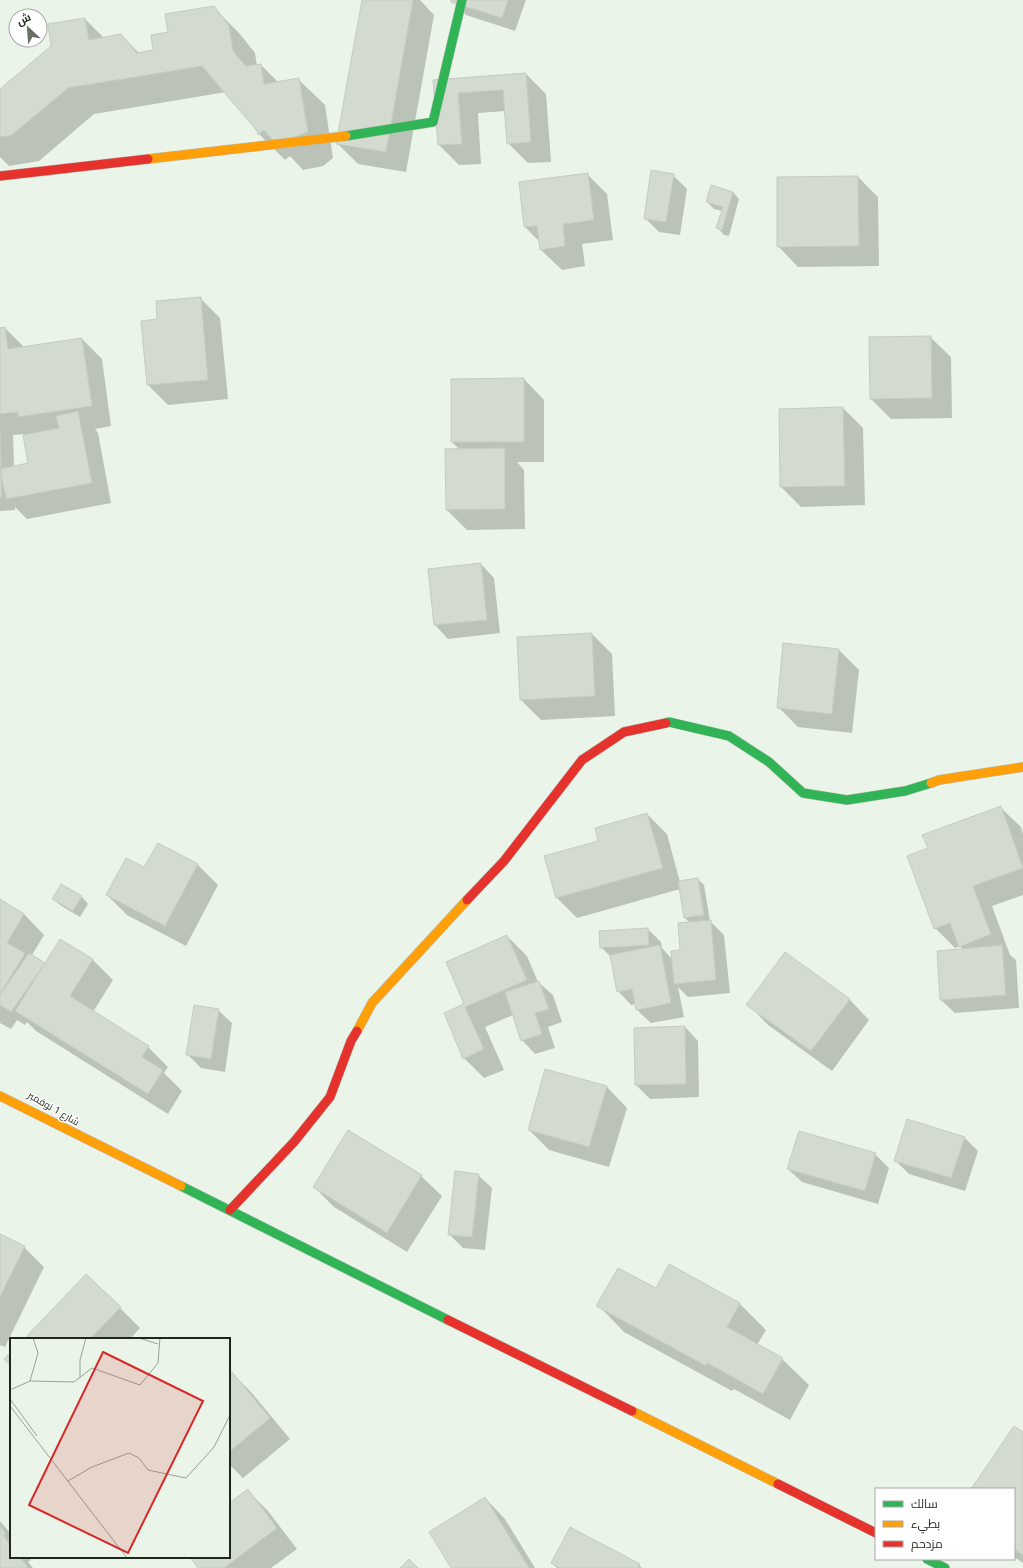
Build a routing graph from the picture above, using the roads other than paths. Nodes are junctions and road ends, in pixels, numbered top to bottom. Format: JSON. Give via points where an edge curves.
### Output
{"nodes":[{"id":1,"x":462,"y":0,"type":"edge"},
{"id":2,"x":0,"y":176,"type":"edge"},
{"id":3,"x":1023,"y":767,"type":"edge"},
{"id":4,"x":0,"y":1089,"type":"edge"},
{"id":5,"x":0,"y":1096,"type":"edge"},
{"id":6,"x":81,"y":1136,"type":"junction"},
{"id":7,"x":230,"y":1210,"type":"junction"},
{"id":8,"x":875,"y":1532,"type":"edge"},
{"id":9,"x":929,"y":1560,"type":"edge"},
{"id":10,"x":945,"y":1568,"type":"edge"}],
"edges":[{"from":1,"to":2,"type":"street","via":[[433,122],[362,134]]},
{"from":3,"to":7,"type":"street","via":[[939,780],[905,790],[847,800],[803,793],[769,762],[729,736],[669,722],[624,732],[582,760],[504,861],[372,1003],[351,1041],[330,1097],[294,1142]]},
{"from":4,"to":6,"type":"street","name":"شارع 1 نوفمبر"},
{"from":5,"to":6,"type":"street","name":"شارع 1 نوفمبر"},
{"from":6,"to":7,"type":"street"},
{"from":7,"to":8,"type":"street"},
{"from":9,"to":10,"type":"street"}]}
